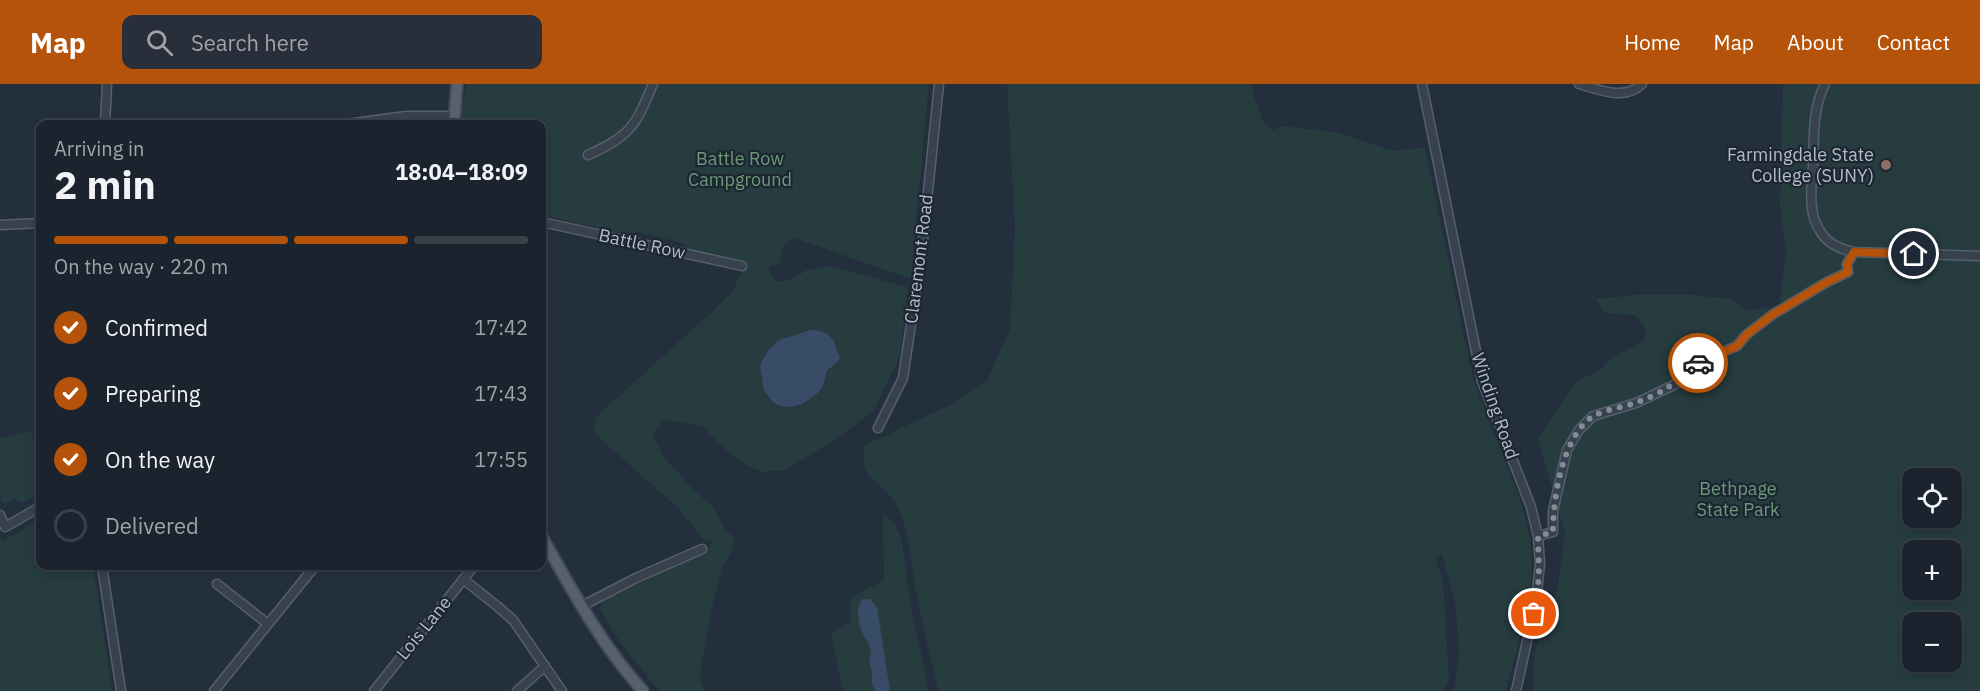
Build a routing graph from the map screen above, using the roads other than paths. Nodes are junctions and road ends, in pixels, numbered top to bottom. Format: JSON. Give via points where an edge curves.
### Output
{"nodes":[{"id":1,"x":107,"y":84,"type":"edge"},
{"id":2,"x":457,"y":84,"type":"edge"},
{"id":3,"x":653,"y":84,"type":"edge"},
{"id":4,"x":939,"y":84,"type":"edge"},
{"id":5,"x":1422,"y":84,"type":"edge"},
{"id":6,"x":1579,"y":84,"type":"edge"},
{"id":7,"x":1642,"y":84,"type":"edge"},
{"id":8,"x":1825,"y":84,"type":"edge"},
{"id":9,"x":105,"y":120,"type":"edge"},
{"id":10,"x":376,"y":120,"type":"edge"},
{"id":11,"x":454,"y":120,"type":"edge"},
{"id":12,"x":588,"y":155,"type":"dead end"},
{"id":13,"x":546,"y":223,"type":"edge"},
{"id":14,"x":36,"y":224,"type":"edge"},
{"id":15,"x":0,"y":225,"type":"edge"},
{"id":16,"x":1854,"y":252,"type":"junction"},
{"id":17,"x":1980,"y":256,"type":"edge"},
{"id":18,"x":742,"y":266,"type":"dead end"},
{"id":19,"x":878,"y":428,"type":"dead end"},
{"id":20,"x":36,"y":509,"type":"edge"},
{"id":21,"x":0,"y":515,"type":"edge"},
{"id":22,"x":1538,"y":536,"type":"junction"},
{"id":23,"x":546,"y":544,"type":"edge"},
{"id":24,"x":702,"y":549,"type":"dead end"},
{"id":25,"x":103,"y":570,"type":"edge"},
{"id":26,"x":312,"y":570,"type":"edge"},
{"id":27,"x":471,"y":570,"type":"edge"},
{"id":28,"x":463,"y":579,"type":"junction"},
{"id":29,"x":217,"y":584,"type":"dead end"},
{"id":30,"x":582,"y":606,"type":"junction"},
{"id":31,"x":268,"y":624,"type":"junction"},
{"id":32,"x":545,"y":666,"type":"junction"},
{"id":33,"x":121,"y":691,"type":"edge"},
{"id":34,"x":214,"y":691,"type":"edge"},
{"id":35,"x":374,"y":691,"type":"edge"},
{"id":36,"x":517,"y":691,"type":"edge"},
{"id":37,"x":562,"y":691,"type":"edge"},
{"id":38,"x":643,"y":691,"type":"edge"},
{"id":39,"x":1516,"y":691,"type":"edge"}],
"edges":[{"from":1,"to":9,"type":"street"},
{"from":2,"to":11,"type":"main road"},
{"from":3,"to":12,"type":"street","via":[[639,118],[628,131]]},
{"from":4,"to":19,"type":"street","name":"Claremont Road","via":[[922,250],[903,378]]},
{"from":5,"to":22,"type":"street","name":"Winding Road","via":[[1482,381],[1531,507]]},
{"from":6,"to":7,"type":"street","via":[[1620,94]]},
{"from":8,"to":16,"type":"street","via":[[1815,120],[1812,207],[1821,233],[1840,249]]},
{"from":10,"to":11,"type":"street","via":[[406,116]]},
{"from":13,"to":18,"type":"street","name":"Battle Row"},
{"from":14,"to":15,"type":"street"},
{"from":16,"to":17,"type":"street"},
{"from":16,"to":22,"type":"street","via":[[1847,264],[1848,272],[1772,315],[1737,346],[1698,362],[1674,385],[1659,393],[1593,416],[1567,450],[1553,511],[1553,532]]},
{"from":20,"to":21,"type":"street","via":[[5,527]]},
{"from":22,"to":39,"type":"street","name":"Winding Road","via":[[1536,600]]},
{"from":23,"to":30,"type":"main road"},
{"from":24,"to":30,"type":"street"},
{"from":25,"to":33,"type":"street"},
{"from":26,"to":31,"type":"street"},
{"from":27,"to":28,"type":"street","name":"Lois Lane"},
{"from":28,"to":32,"type":"street","via":[[513,620]]},
{"from":28,"to":35,"type":"street","name":"Lois Lane"},
{"from":29,"to":31,"type":"street"},
{"from":30,"to":38,"type":"main road"},
{"from":31,"to":34,"type":"street"},
{"from":32,"to":36,"type":"street"},
{"from":32,"to":37,"type":"street"}]}
